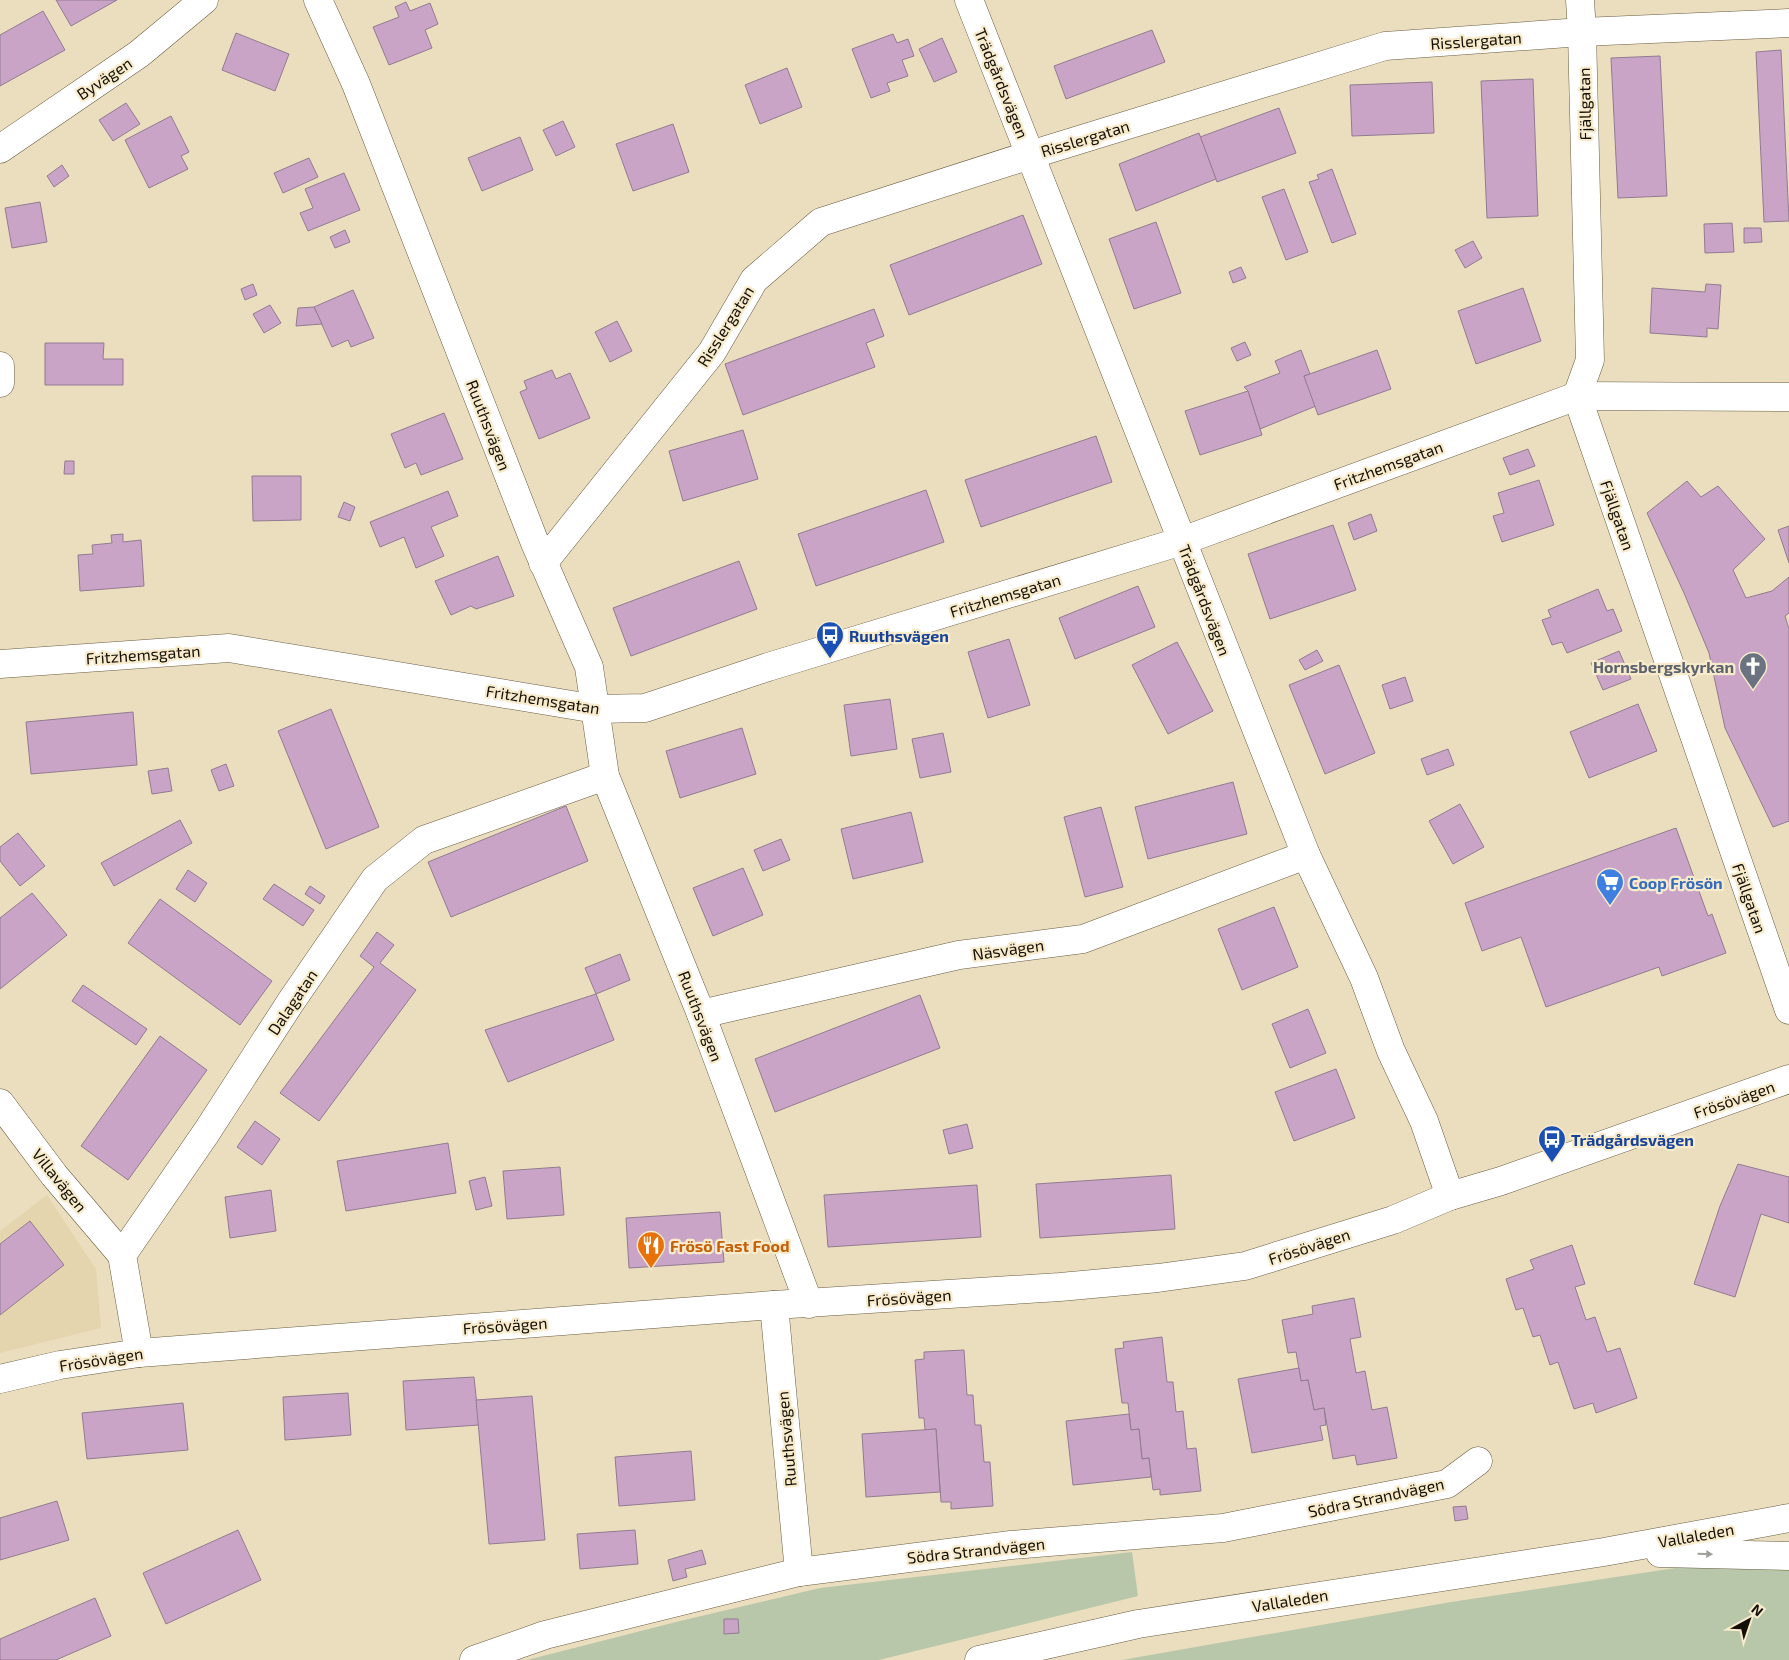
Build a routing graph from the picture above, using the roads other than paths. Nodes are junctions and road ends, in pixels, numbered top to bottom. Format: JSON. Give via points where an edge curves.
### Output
{"nodes":[{"id":1,"x":204,"y":0,"type":"edge"},
{"id":2,"x":318,"y":0,"type":"edge"},
{"id":3,"x":969,"y":0,"type":"edge"},
{"id":4,"x":1580,"y":0,"type":"edge"},
{"id":5,"x":1789,"y":23,"type":"edge"},
{"id":6,"x":1582,"y":32,"type":"junction"},
{"id":7,"x":0,"y":149,"type":"edge"},
{"id":8,"x":1030,"y":155,"type":"junction"},
{"id":9,"x":0,"y":366,"type":"edge"},
{"id":10,"x":0,"y":384,"type":"edge"},
{"id":11,"x":1578,"y":396,"type":"junction"},
{"id":12,"x":1789,"y":397,"type":"edge"},
{"id":13,"x":1182,"y":541,"type":"junction"},
{"id":14,"x":543,"y":563,"type":"junction"},
{"id":15,"x":0,"y":664,"type":"edge"},
{"id":16,"x":596,"y":709,"type":"junction"},
{"id":17,"x":605,"y":776,"type":"junction"},
{"id":18,"x":1306,"y":855,"type":"junction"},
{"id":19,"x":1789,"y":1010,"type":"edge"},
{"id":20,"x":701,"y":1014,"type":"junction"},
{"id":21,"x":1789,"y":1079,"type":"edge"},
{"id":22,"x":0,"y":1103,"type":"edge"},
{"id":23,"x":1450,"y":1196,"type":"junction"},
{"id":24,"x":122,"y":1255,"type":"junction"},
{"id":25,"x":809,"y":1304,"type":"junction"},
{"id":26,"x":774,"y":1305,"type":"junction"},
{"id":27,"x":139,"y":1353,"type":"junction"},
{"id":28,"x":0,"y":1379,"type":"edge"},
{"id":29,"x":1478,"y":1461,"type":"dead end"},
{"id":30,"x":1789,"y":1518,"type":"edge"},
{"id":31,"x":1604,"y":1552,"type":"junction"},
{"id":32,"x":1789,"y":1556,"type":"edge"},
{"id":33,"x":799,"y":1572,"type":"junction"},
{"id":34,"x":474,"y":1660,"type":"edge"},
{"id":35,"x":979,"y":1660,"type":"edge"}],
"edges":[{"from":1,"to":7,"type":"street","name":"Byvägen","via":[[139,54]]},
{"from":2,"to":14,"type":"street","name":"Ruuthsvägen","via":[[356,84]]},
{"from":3,"to":8,"type":"street","name":"Trädgårdsvägen"},
{"from":4,"to":6,"type":"street","name":"Fjällgatan"},
{"from":5,"to":6,"type":"street","name":"Risslergatan"},
{"from":6,"to":8,"type":"street","name":"Risslergatan","via":[[1385,46]]},
{"from":6,"to":11,"type":"street","name":"Fjällgatan","via":[[1590,360]]},
{"from":8,"to":13,"type":"street","name":"Trädgårdsvägen"},
{"from":8,"to":14,"type":"street","name":"Risslergatan","via":[[821,222],[754,280],[712,352]]},
{"from":9,"to":10,"type":"street"},
{"from":11,"to":12,"type":"street","name":"Fritzhemsgatan"},
{"from":11,"to":13,"type":"street","name":"Fritzhemsgatan"},
{"from":11,"to":19,"type":"street","name":"Fjällgatan"},
{"from":13,"to":16,"type":"street","name":"Fritzhemsgatan","via":[[645,708]]},
{"from":13,"to":18,"type":"street","name":"Trädgårdsvägen"},
{"from":14,"to":16,"type":"street","name":"Ruuthsvägen","via":[[589,667]]},
{"from":15,"to":16,"type":"street","name":"Fritzhemsgatan","via":[[229,648]]},
{"from":16,"to":17,"type":"street","name":"Ruuthsvägen"},
{"from":17,"to":20,"type":"street","name":"Ruuthsvägen"},
{"from":17,"to":24,"type":"street","name":"Dalagatan","via":[[424,840],[375,879]]},
{"from":18,"to":20,"type":"street","name":"Näsvägen","via":[[1083,939],[959,955]]},
{"from":18,"to":23,"type":"street","name":"Trädgårdsvägen","via":[[1364,978],[1391,1051],[1424,1121]]},
{"from":20,"to":25,"type":"street","name":"Ruuthsvägen"},
{"from":21,"to":23,"type":"street","name":"Frösövägen"},
{"from":22,"to":24,"type":"street","name":"Villavägen","via":[[54,1175]]},
{"from":23,"to":25,"type":"street","name":"Frösövägen","via":[[1393,1220],[1245,1266],[1148,1279]]},
{"from":24,"to":27,"type":"street"},
{"from":25,"to":26,"type":"street","name":"Frösövägen"},
{"from":26,"to":27,"type":"street","name":"Frösövägen"},
{"from":26,"to":33,"type":"street","name":"Ruuthsvägen"},
{"from":27,"to":28,"type":"street","name":"Frösövägen","via":[[60,1365]]},
{"from":29,"to":33,"type":"street","name":"Södra Strandvägen","via":[[1447,1484],[1223,1528],[1011,1545]]},
{"from":30,"to":31,"type":"street","name":"Vallaleden"},
{"from":31,"to":32,"type":"street","name":"Vallaleden","one_way":true},
{"from":31,"to":35,"type":"street","name":"Vallaleden","via":[[1138,1624]]},
{"from":33,"to":34,"type":"street","name":"Södra Strandvägen","via":[[545,1636]]}]}
